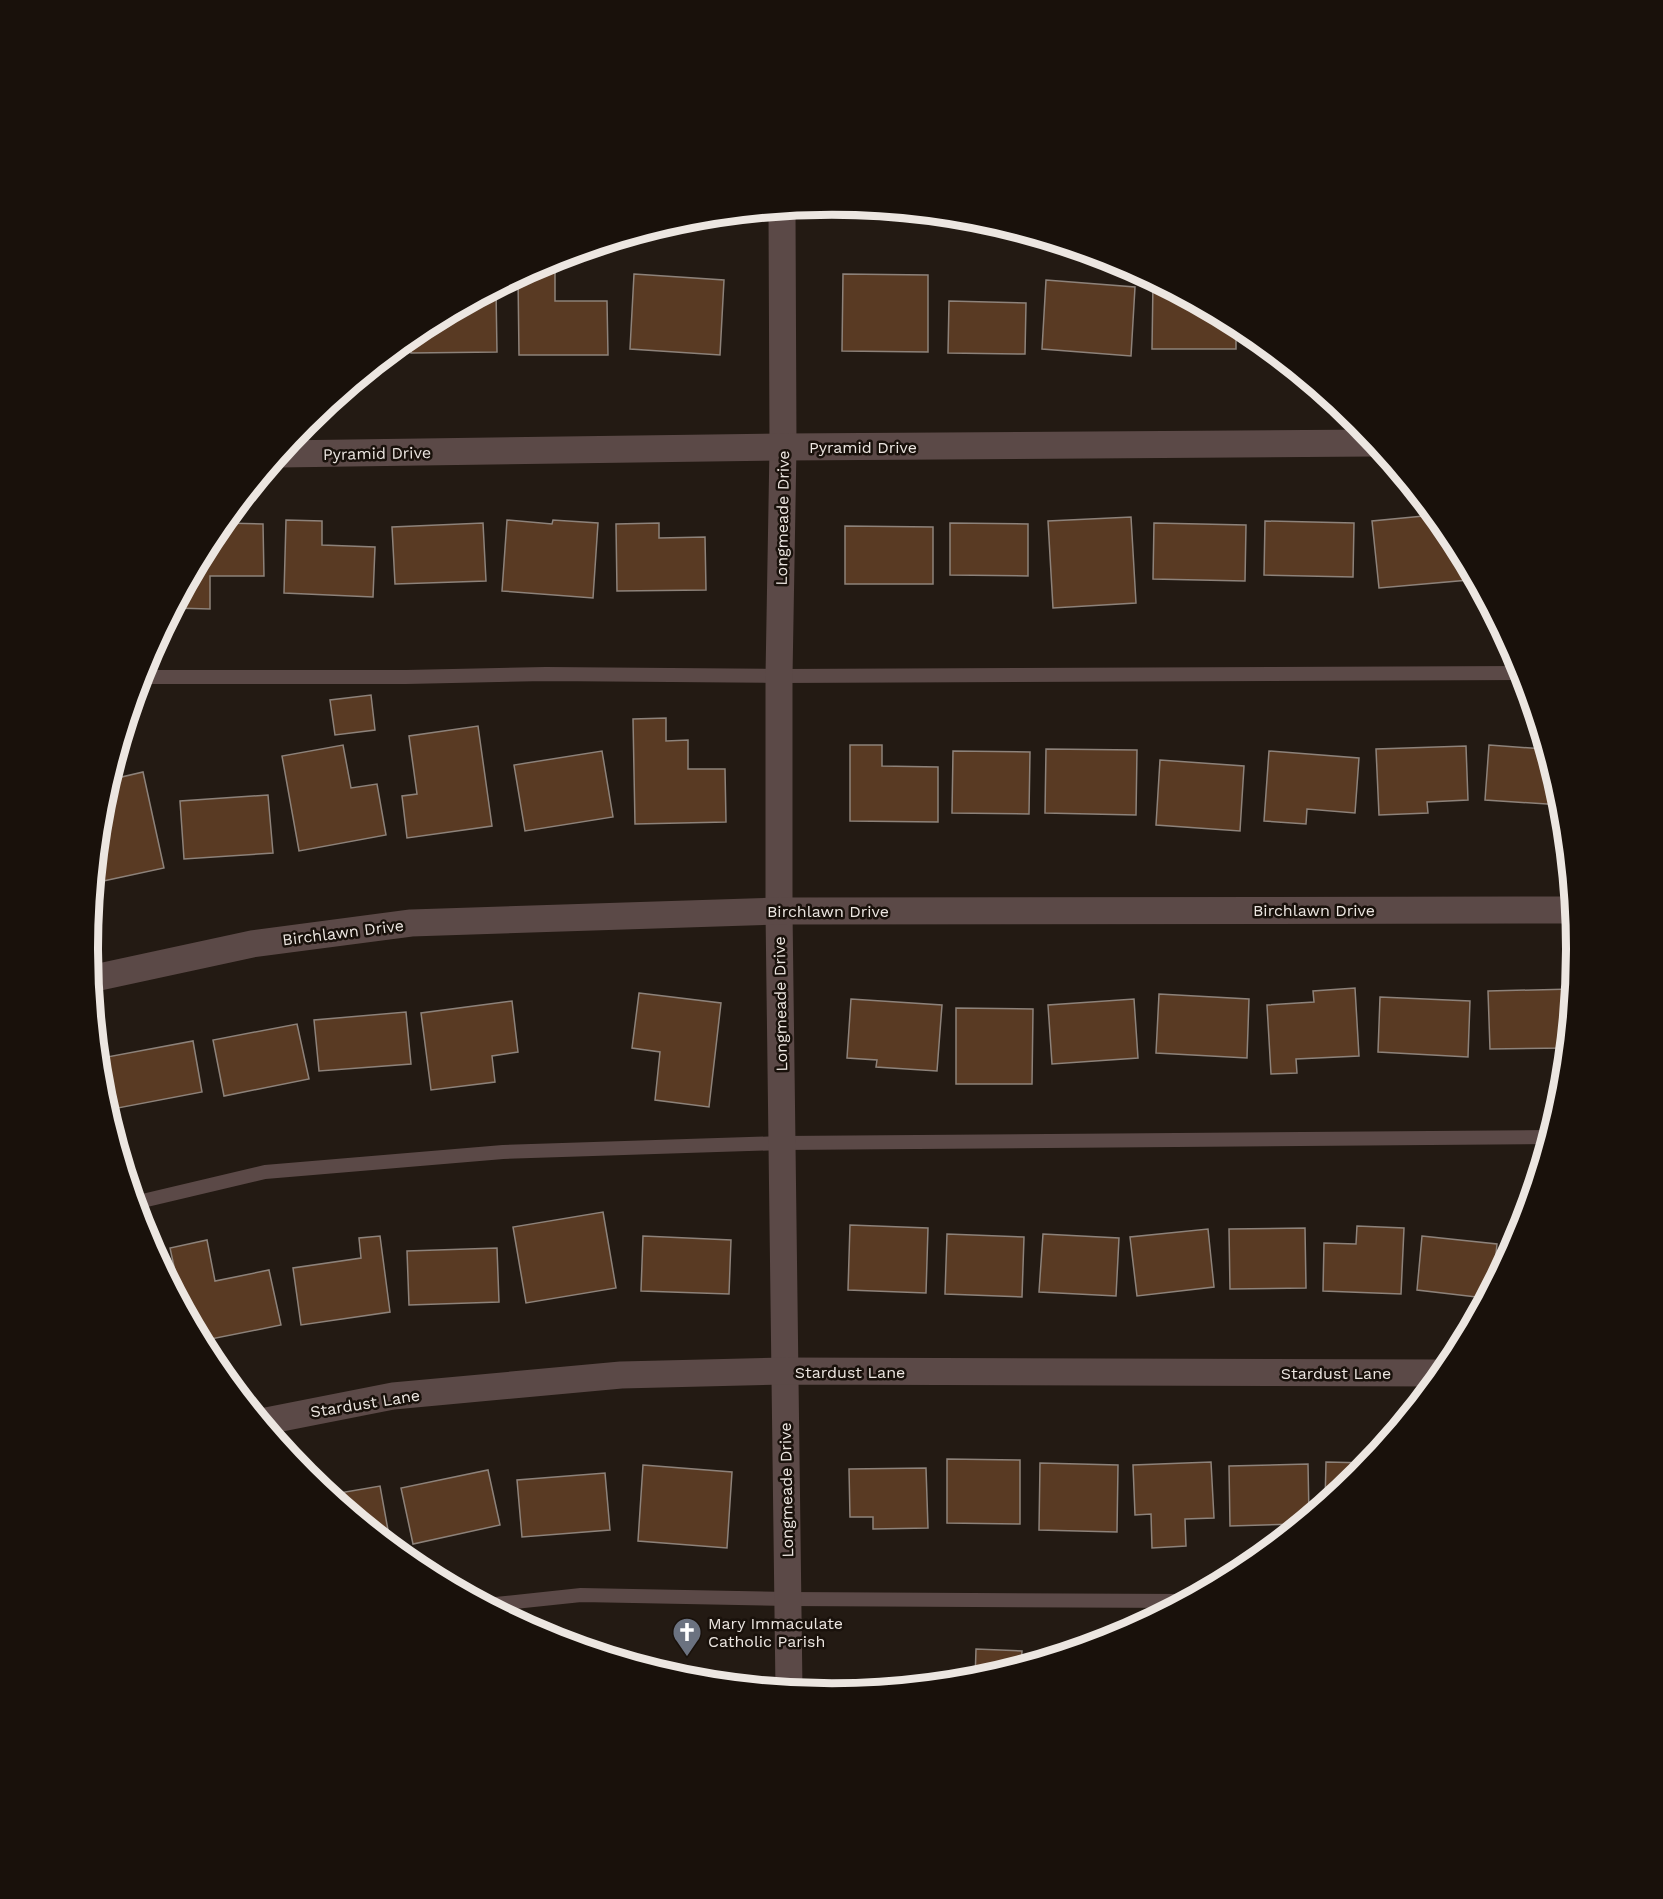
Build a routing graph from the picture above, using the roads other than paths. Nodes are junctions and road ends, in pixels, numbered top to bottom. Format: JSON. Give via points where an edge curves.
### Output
{"nodes":[{"id":1,"x":782,"y":217,"type":"edge"},
{"id":2,"x":1363,"y":443,"type":"edge"},
{"id":3,"x":783,"y":447,"type":"junction"},
{"id":4,"x":291,"y":454,"type":"edge"},
{"id":5,"x":1512,"y":673,"type":"edge"},
{"id":6,"x":779,"y":676,"type":"junction"},
{"id":7,"x":150,"y":677,"type":"edge"},
{"id":8,"x":779,"y":910,"type":"junction"},
{"id":9,"x":1564,"y":910,"type":"edge"},
{"id":10,"x":99,"y":977,"type":"edge"},
{"id":11,"x":1540,"y":1137,"type":"edge"},
{"id":12,"x":782,"y":1143,"type":"junction"},
{"id":13,"x":142,"y":1201,"type":"edge"},
{"id":14,"x":784,"y":1371,"type":"junction"},
{"id":15,"x":1430,"y":1374,"type":"edge"},
{"id":16,"x":269,"y":1420,"type":"edge"},
{"id":17,"x":788,"y":1599,"type":"junction"},
{"id":18,"x":1169,"y":1601,"type":"edge"},
{"id":19,"x":499,"y":1604,"type":"edge"},
{"id":20,"x":789,"y":1682,"type":"edge"}],
"edges":[{"from":1,"to":3,"type":"street","name":"Longmeade Drive"},
{"from":2,"to":3,"type":"street","name":"Pyramid Drive"},
{"from":3,"to":4,"type":"street","name":"Pyramid Drive"},
{"from":3,"to":6,"type":"street","name":"Longmeade Drive"},
{"from":5,"to":6,"type":"lane"},
{"from":6,"to":7,"type":"lane"},
{"from":6,"to":8,"type":"street","name":"Longmeade Drive"},
{"from":8,"to":9,"type":"street","name":"Birchlawn Drive"},
{"from":8,"to":10,"type":"street","name":"Birchlawn Drive","via":[[411,923],[252,944]]},
{"from":8,"to":12,"type":"street","name":"Longmeade Drive"},
{"from":11,"to":12,"type":"lane"},
{"from":12,"to":13,"type":"lane","via":[[502,1152],[265,1172]]},
{"from":12,"to":14,"type":"street","name":"Longmeade Drive"},
{"from":14,"to":15,"type":"street","name":"Stardust Lane"},
{"from":14,"to":16,"type":"street","name":"Stardust Lane","via":[[621,1375],[393,1396]]},
{"from":14,"to":17,"type":"street","name":"Longmeade Drive"},
{"from":17,"to":18,"type":"lane"},
{"from":17,"to":19,"type":"lane","via":[[581,1595]]},
{"from":17,"to":20,"type":"street","name":"Longmeade Drive"}]}
